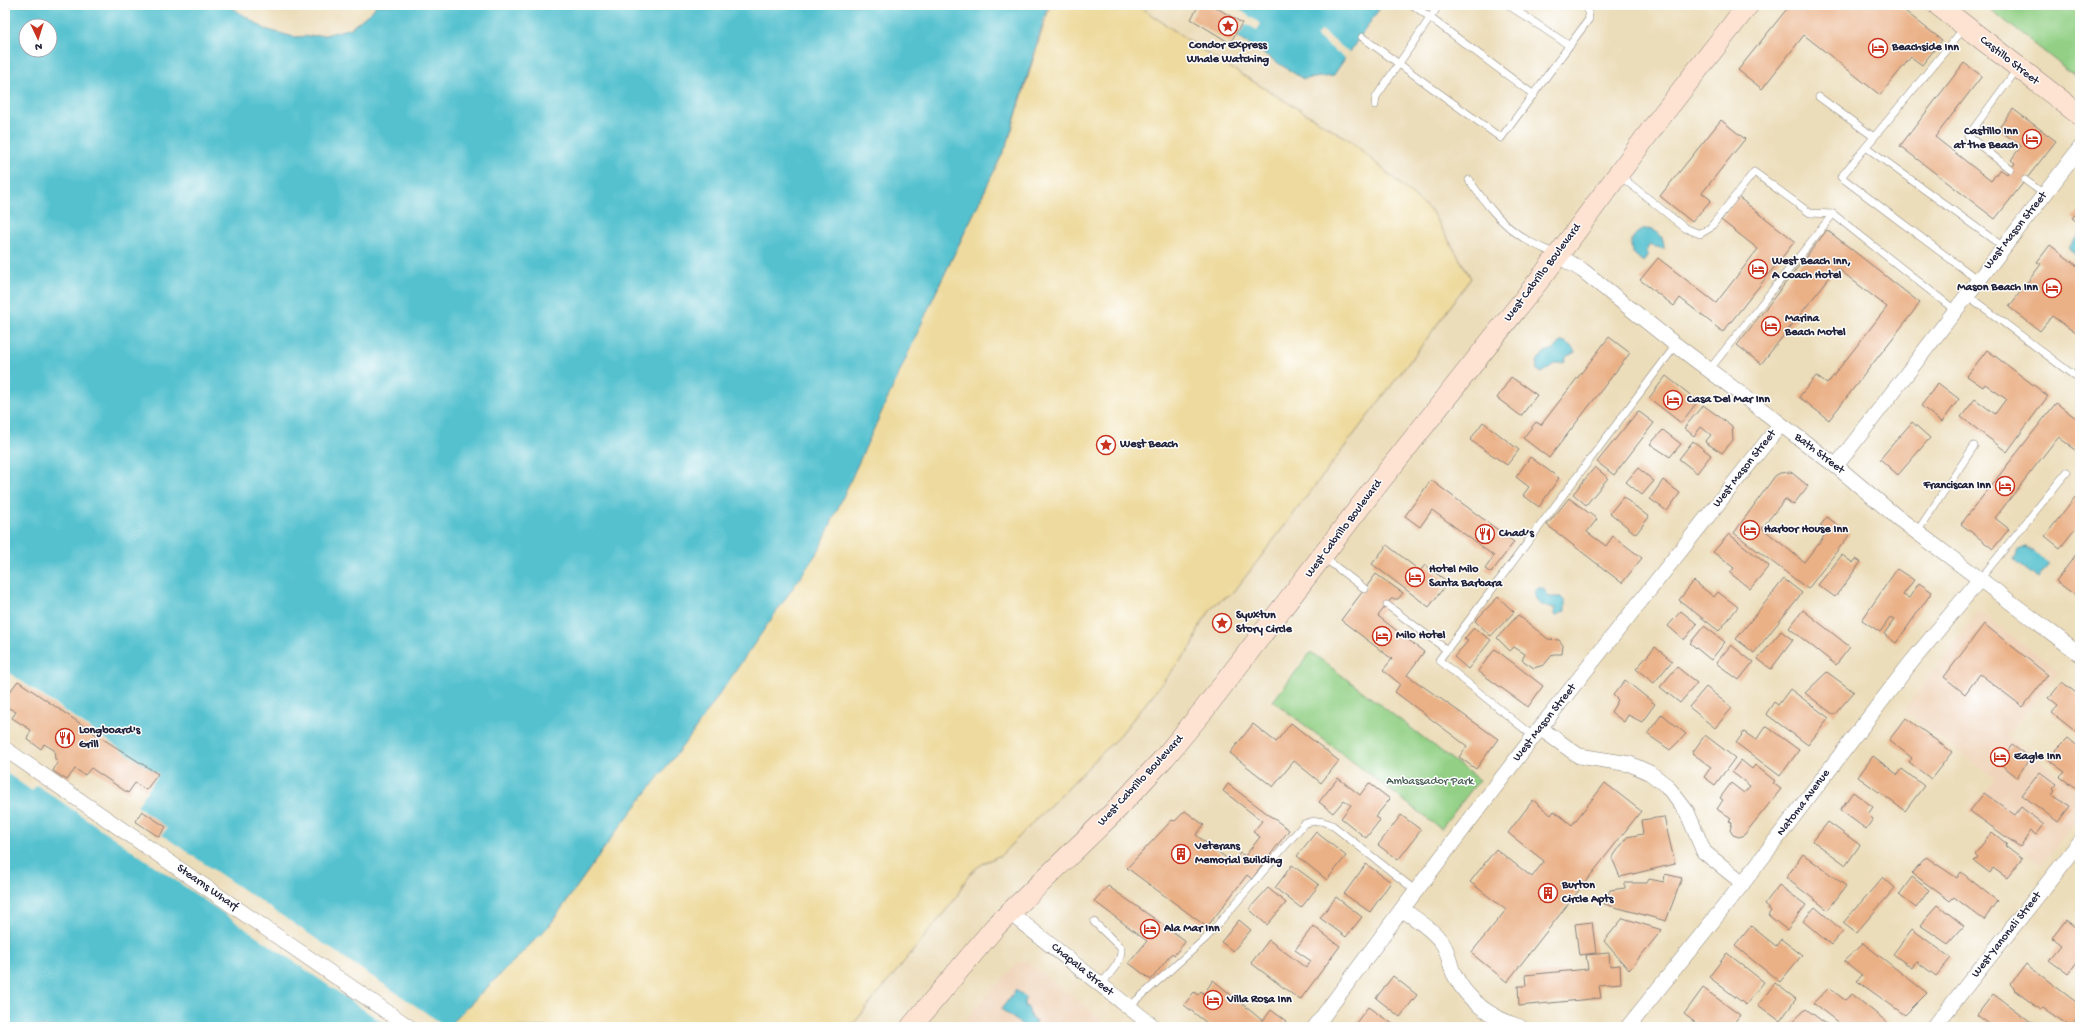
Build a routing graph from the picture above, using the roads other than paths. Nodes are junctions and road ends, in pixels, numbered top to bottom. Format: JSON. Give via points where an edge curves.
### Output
{"nodes":[{"id":1,"x":1413,"y":5,"type":"edge"},
{"id":2,"x":1439,"y":5,"type":"edge"},
{"id":3,"x":1508,"y":5,"type":"edge"},
{"id":4,"x":1587,"y":5,"type":"edge"},
{"id":5,"x":1748,"y":5,"type":"edge"},
{"id":6,"x":1938,"y":5,"type":"edge"},
{"id":7,"x":1430,"y":17,"type":"junction"},
{"id":8,"x":1965,"y":26,"type":"junction"},
{"id":9,"x":1362,"y":37,"type":"dead end"},
{"id":10,"x":1570,"y":46,"type":"junction"},
{"id":11,"x":1398,"y":65,"type":"junction"},
{"id":12,"x":2018,"y":68,"type":"junction"},
{"id":13,"x":1534,"y":95,"type":"junction"},
{"id":14,"x":1819,"y":96,"type":"dead end"},
{"id":15,"x":1375,"y":105,"type":"dead end"},
{"id":16,"x":2080,"y":115,"type":"edge"},
{"id":17,"x":1874,"y":137,"type":"junction"},
{"id":18,"x":1866,"y":147,"type":"junction"},
{"id":19,"x":2080,"y":148,"type":"edge"},
{"id":20,"x":2010,"y":168,"type":"dead end"},
{"id":21,"x":1617,"y":174,"type":"junction"},
{"id":22,"x":1469,"y":180,"type":"dead end"},
{"id":23,"x":2025,"y":180,"type":"dead end"},
{"id":24,"x":2044,"y":194,"type":"junction"},
{"id":25,"x":1833,"y":214,"type":"junction"},
{"id":26,"x":2002,"y":246,"type":"junction"},
{"id":27,"x":1557,"y":255,"type":"junction"},
{"id":28,"x":1978,"y":280,"type":"junction"},
{"id":29,"x":1967,"y":295,"type":"junction"},
{"id":30,"x":1956,"y":311,"type":"junction"},
{"id":31,"x":1676,"y":345,"type":"junction"},
{"id":32,"x":1709,"y":370,"type":"junction"},
{"id":33,"x":2080,"y":380,"type":"edge"},
{"id":34,"x":1780,"y":425,"type":"junction"},
{"id":35,"x":1974,"y":446,"type":"dead end"},
{"id":36,"x":1836,"y":466,"type":"junction"},
{"id":37,"x":2067,"y":472,"type":"dead end"},
{"id":38,"x":1917,"y":532,"type":"junction"},
{"id":39,"x":1322,"y":557,"type":"junction"},
{"id":40,"x":1980,"y":579,"type":"junction"},
{"id":41,"x":1365,"y":589,"type":"dead end"},
{"id":42,"x":1387,"y":605,"type":"dead end"},
{"id":43,"x":1447,"y":650,"type":"junction"},
{"id":44,"x":2080,"y":654,"type":"edge"},
{"id":45,"x":1537,"y":732,"type":"junction"},
{"id":46,"x":5,"y":749,"type":"edge"},
{"id":47,"x":2080,"y":842,"type":"edge"},
{"id":48,"x":1743,"y":883,"type":"junction"},
{"id":49,"x":1416,"y":891,"type":"junction"},
{"id":50,"x":1402,"y":909,"type":"junction"},
{"id":51,"x":1010,"y":913,"type":"junction"},
{"id":52,"x":1094,"y":922,"type":"dead end"},
{"id":53,"x":1100,"y":985,"type":"junction"},
{"id":54,"x":1128,"y":1007,"type":"junction"},
{"id":55,"x":409,"y":1027,"type":"edge"},
{"id":56,"x":911,"y":1027,"type":"edge"},
{"id":57,"x":1154,"y":1027,"type":"edge"},
{"id":58,"x":1315,"y":1027,"type":"edge"},
{"id":59,"x":1520,"y":1027,"type":"edge"},
{"id":60,"x":1628,"y":1027,"type":"edge"},
{"id":61,"x":1934,"y":1027,"type":"edge"}],
"edges":[{"from":1,"to":7,"type":"lane"},
{"from":2,"to":7,"type":"lane"},
{"from":3,"to":10,"type":"lane"},
{"from":4,"to":10,"type":"lane","via":[[1589,19]]},
{"from":5,"to":21,"type":"main road","name":"West Cabrillo Boulevard"},
{"from":6,"to":8,"type":"main road","name":"Castillo Street"},
{"from":7,"to":11,"type":"lane"},
{"from":7,"to":13,"type":"lane"},
{"from":8,"to":12,"type":"main road","name":"Castillo Street"},
{"from":8,"to":17,"type":"lane"},
{"from":9,"to":11,"type":"lane"},
{"from":10,"to":13,"type":"lane"},
{"from":11,"to":13,"type":"lane","via":[[1501,138]]},
{"from":11,"to":15,"type":"lane","via":[[1376,97]]},
{"from":12,"to":16,"type":"main road","name":"Castillo Street"},
{"from":12,"to":20,"type":"lane","via":[[1968,136]]},
{"from":14,"to":17,"type":"lane"},
{"from":17,"to":18,"type":"lane"},
{"from":18,"to":26,"type":"lane"},
{"from":18,"to":28,"type":"lane","via":[[1841,177]]},
{"from":19,"to":24,"type":"street","name":"West Mason Street"},
{"from":21,"to":25,"type":"lane","via":[[1686,228],[1700,234],[1710,228],[1754,172],[1810,213]]},
{"from":21,"to":27,"type":"main road","name":"West Cabrillo Boulevard"},
{"from":22,"to":27,"type":"lane","via":[[1490,210],[1514,231],[1525,240]]},
{"from":23,"to":24,"type":"lane"},
{"from":24,"to":26,"type":"street","name":"West Mason Street"},
{"from":25,"to":30,"type":"lane"},
{"from":25,"to":32,"type":"lane"},
{"from":26,"to":28,"type":"street","name":"West Mason Street"},
{"from":27,"to":31,"type":"street","name":"Bath Street","via":[[1582,270]]},
{"from":27,"to":39,"type":"main road","name":"West Cabrillo Boulevard"},
{"from":28,"to":29,"type":"street","name":"West Mason Street"},
{"from":29,"to":30,"type":"street","name":"West Mason Street"},
{"from":29,"to":33,"type":"lane"},
{"from":30,"to":36,"type":"street","name":"West Mason Street"},
{"from":31,"to":32,"type":"street","name":"Bath Street"},
{"from":31,"to":43,"type":"lane"},
{"from":32,"to":34,"type":"street","name":"Bath Street"},
{"from":34,"to":36,"type":"street","name":"Bath Street"},
{"from":34,"to":45,"type":"street","name":"West Mason Street"},
{"from":35,"to":38,"type":"lane"},
{"from":36,"to":38,"type":"street","name":"Bath Street"},
{"from":37,"to":40,"type":"lane"},
{"from":38,"to":40,"type":"street","name":"Bath Street"},
{"from":39,"to":41,"type":"lane"},
{"from":39,"to":51,"type":"main road","name":"West Cabrillo Boulevard","via":[[1203,712],[1164,758],[1117,809]]},
{"from":40,"to":44,"type":"street","name":"Bath Street"},
{"from":40,"to":48,"type":"street","name":"Natoma Avenue","via":[[1909,666]]},
{"from":42,"to":43,"type":"lane"},
{"from":43,"to":45,"type":"lane","via":[[1439,660]]},
{"from":45,"to":48,"type":"street","via":[[1579,756],[1630,764],[1650,773],[1667,786],[1687,812],[1704,852]]},
{"from":45,"to":49,"type":"street","name":"West Mason Street"},
{"from":46,"to":55,"type":"street","name":"Stearns Wharf"},
{"from":47,"to":61,"type":"street","name":"West Yanonali Street"},
{"from":48,"to":60,"type":"street","name":"Natoma Avenue"},
{"from":49,"to":50,"type":"street","name":"West Mason Street"},
{"from":49,"to":54,"type":"lane","via":[[1332,825],[1324,821],[1304,824],[1206,938]]},
{"from":50,"to":58,"type":"street","name":"West Mason Street"},
{"from":50,"to":59,"type":"street","via":[[1443,943],[1454,975],[1480,1007],[1497,1019]]},
{"from":51,"to":53,"type":"street","name":"Chapala Street"},
{"from":51,"to":56,"type":"main road","name":"West Cabrillo Boulevard","via":[[995,927]]},
{"from":52,"to":53,"type":"lane","via":[[1119,944],[1122,955]]},
{"from":53,"to":54,"type":"street","name":"Chapala Street"},
{"from":54,"to":57,"type":"street","name":"Chapala Street"}]}
